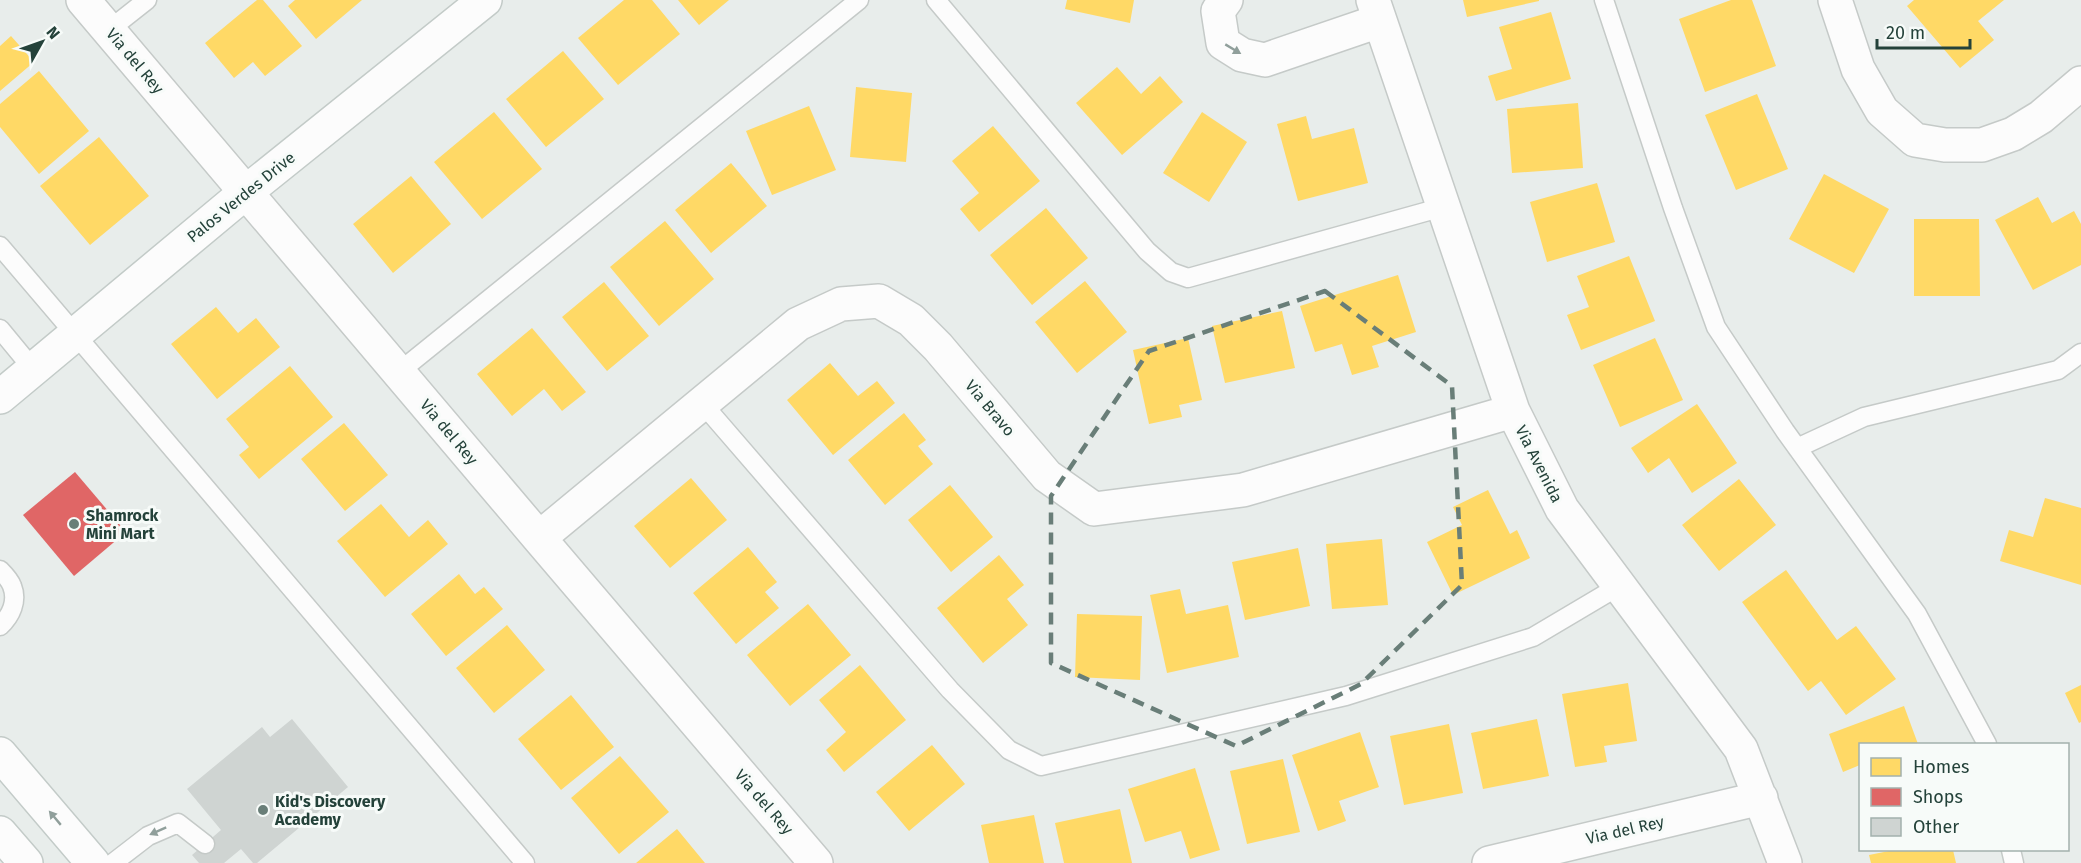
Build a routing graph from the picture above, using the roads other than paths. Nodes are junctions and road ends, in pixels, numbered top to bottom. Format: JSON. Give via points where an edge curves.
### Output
{"nodes":[{"id":1,"x":83,"y":0,"type":"edge"},
{"id":2,"x":147,"y":0,"type":"edge"},
{"id":3,"x":485,"y":0,"type":"edge"},
{"id":4,"x":859,"y":0,"type":"edge"},
{"id":5,"x":936,"y":0,"type":"edge"},
{"id":6,"x":1226,"y":0,"type":"edge"},
{"id":7,"x":1604,"y":0,"type":"edge"},
{"id":8,"x":1835,"y":0,"type":"edge"},
{"id":9,"x":1376,"y":10,"type":"edge"},
{"id":10,"x":109,"y":30,"type":"junction"},
{"id":11,"x":2081,"y":83,"type":"edge"},
{"id":12,"x":246,"y":192,"type":"junction"},
{"id":13,"x":1443,"y":207,"type":"junction"},
{"id":14,"x":0,"y":246,"type":"edge"},
{"id":15,"x":0,"y":329,"type":"edge"},
{"id":16,"x":75,"y":334,"type":"junction"},
{"id":17,"x":2081,"y":353,"type":"edge"},
{"id":18,"x":33,"y":369,"type":"junction"},
{"id":19,"x":399,"y":372,"type":"junction"},
{"id":20,"x":0,"y":397,"type":"edge"},
{"id":21,"x":702,"y":403,"type":"junction"},
{"id":22,"x":1513,"y":411,"type":"junction"},
{"id":23,"x":1797,"y":448,"type":"junction"},
{"id":24,"x":539,"y":538,"type":"junction"},
{"id":25,"x":0,"y":570,"type":"edge"},
{"id":26,"x":1619,"y":586,"type":"junction"},
{"id":27,"x":0,"y":626,"type":"edge"},
{"id":28,"x":1986,"y":743,"type":"edge"},
{"id":29,"x":0,"y":754,"type":"edge"},
{"id":30,"x":1761,"y":798,"type":"junction"},
{"id":31,"x":0,"y":833,"type":"edge"},
{"id":32,"x":205,"y":844,"type":"dead end"},
{"id":33,"x":26,"y":863,"type":"edge"},
{"id":34,"x":93,"y":863,"type":"edge"},
{"id":35,"x":112,"y":863,"type":"edge"},
{"id":36,"x":525,"y":863,"type":"edge"},
{"id":37,"x":816,"y":863,"type":"edge"},
{"id":38,"x":1489,"y":863,"type":"edge"},
{"id":39,"x":1785,"y":863,"type":"edge"}],
"edges":[{"from":1,"to":10,"type":"street","name":"Via del Rey"},
{"from":2,"to":10,"type":"lane"},
{"from":3,"to":12,"type":"street","name":"Palos Verdes Drive"},
{"from":4,"to":19,"type":"lane"},
{"from":5,"to":13,"type":"lane","via":[[1140,242],[1171,272],[1188,278]]},
{"from":6,"to":9,"type":"street","name":"Via Avenida","one_way":true,"via":[[1218,11],[1223,43],[1242,55],[1264,60]]},
{"from":7,"to":23,"type":"lane","via":[[1716,327]]},
{"from":8,"to":11,"type":"street","via":[[1858,69],[1882,111],[1915,140],[1982,146],[2042,117]]},
{"from":9,"to":13,"type":"street","name":"Via Avenida"},
{"from":10,"to":12,"type":"street","name":"Via del Rey"},
{"from":12,"to":16,"type":"street","name":"Palos Verdes Drive"},
{"from":12,"to":19,"type":"street","name":"Via del Rey"},
{"from":13,"to":22,"type":"street","name":"Via Avenida"},
{"from":14,"to":16,"type":"lane"},
{"from":15,"to":18,"type":"lane"},
{"from":16,"to":18,"type":"street","name":"Palos Verdes Drive"},
{"from":16,"to":36,"type":"lane"},
{"from":17,"to":23,"type":"lane","via":[[2058,370],[1864,417]]},
{"from":18,"to":20,"type":"street","name":"Palos Verdes Drive"},
{"from":19,"to":24,"type":"street","name":"Via del Rey"},
{"from":21,"to":22,"type":"street","name":"Via Bravo","via":[[798,324],[841,304],[879,301],[911,320],[938,347],[1047,476],[1094,508],[1244,490]]},
{"from":21,"to":24,"type":"street","name":"Via Bravo"},
{"from":21,"to":26,"type":"lane","via":[[950,690],[1009,750],[1041,766],[1346,696],[1533,637]]},
{"from":22,"to":26,"type":"street","name":"Via Avenida","via":[[1562,509]]},
{"from":23,"to":28,"type":"lane","via":[[1917,614]]},
{"from":24,"to":37,"type":"street","name":"Via del Rey"},
{"from":25,"to":27,"type":"lane","via":[[12,585],[14,601],[9,618]]},
{"from":26,"to":30,"type":"street","name":"Via Avenida","via":[[1741,749]]},
{"from":34,"to":29,"type":"street","one_way":true},
{"from":30,"to":38,"type":"street","name":"Via del Rey"},
{"from":30,"to":39,"type":"street","name":"Via Avenida"},
{"from":31,"to":33,"type":"street"},
{"from":32,"to":35,"type":"lane","one_way":true,"via":[[178,823],[148,836]]}]}
